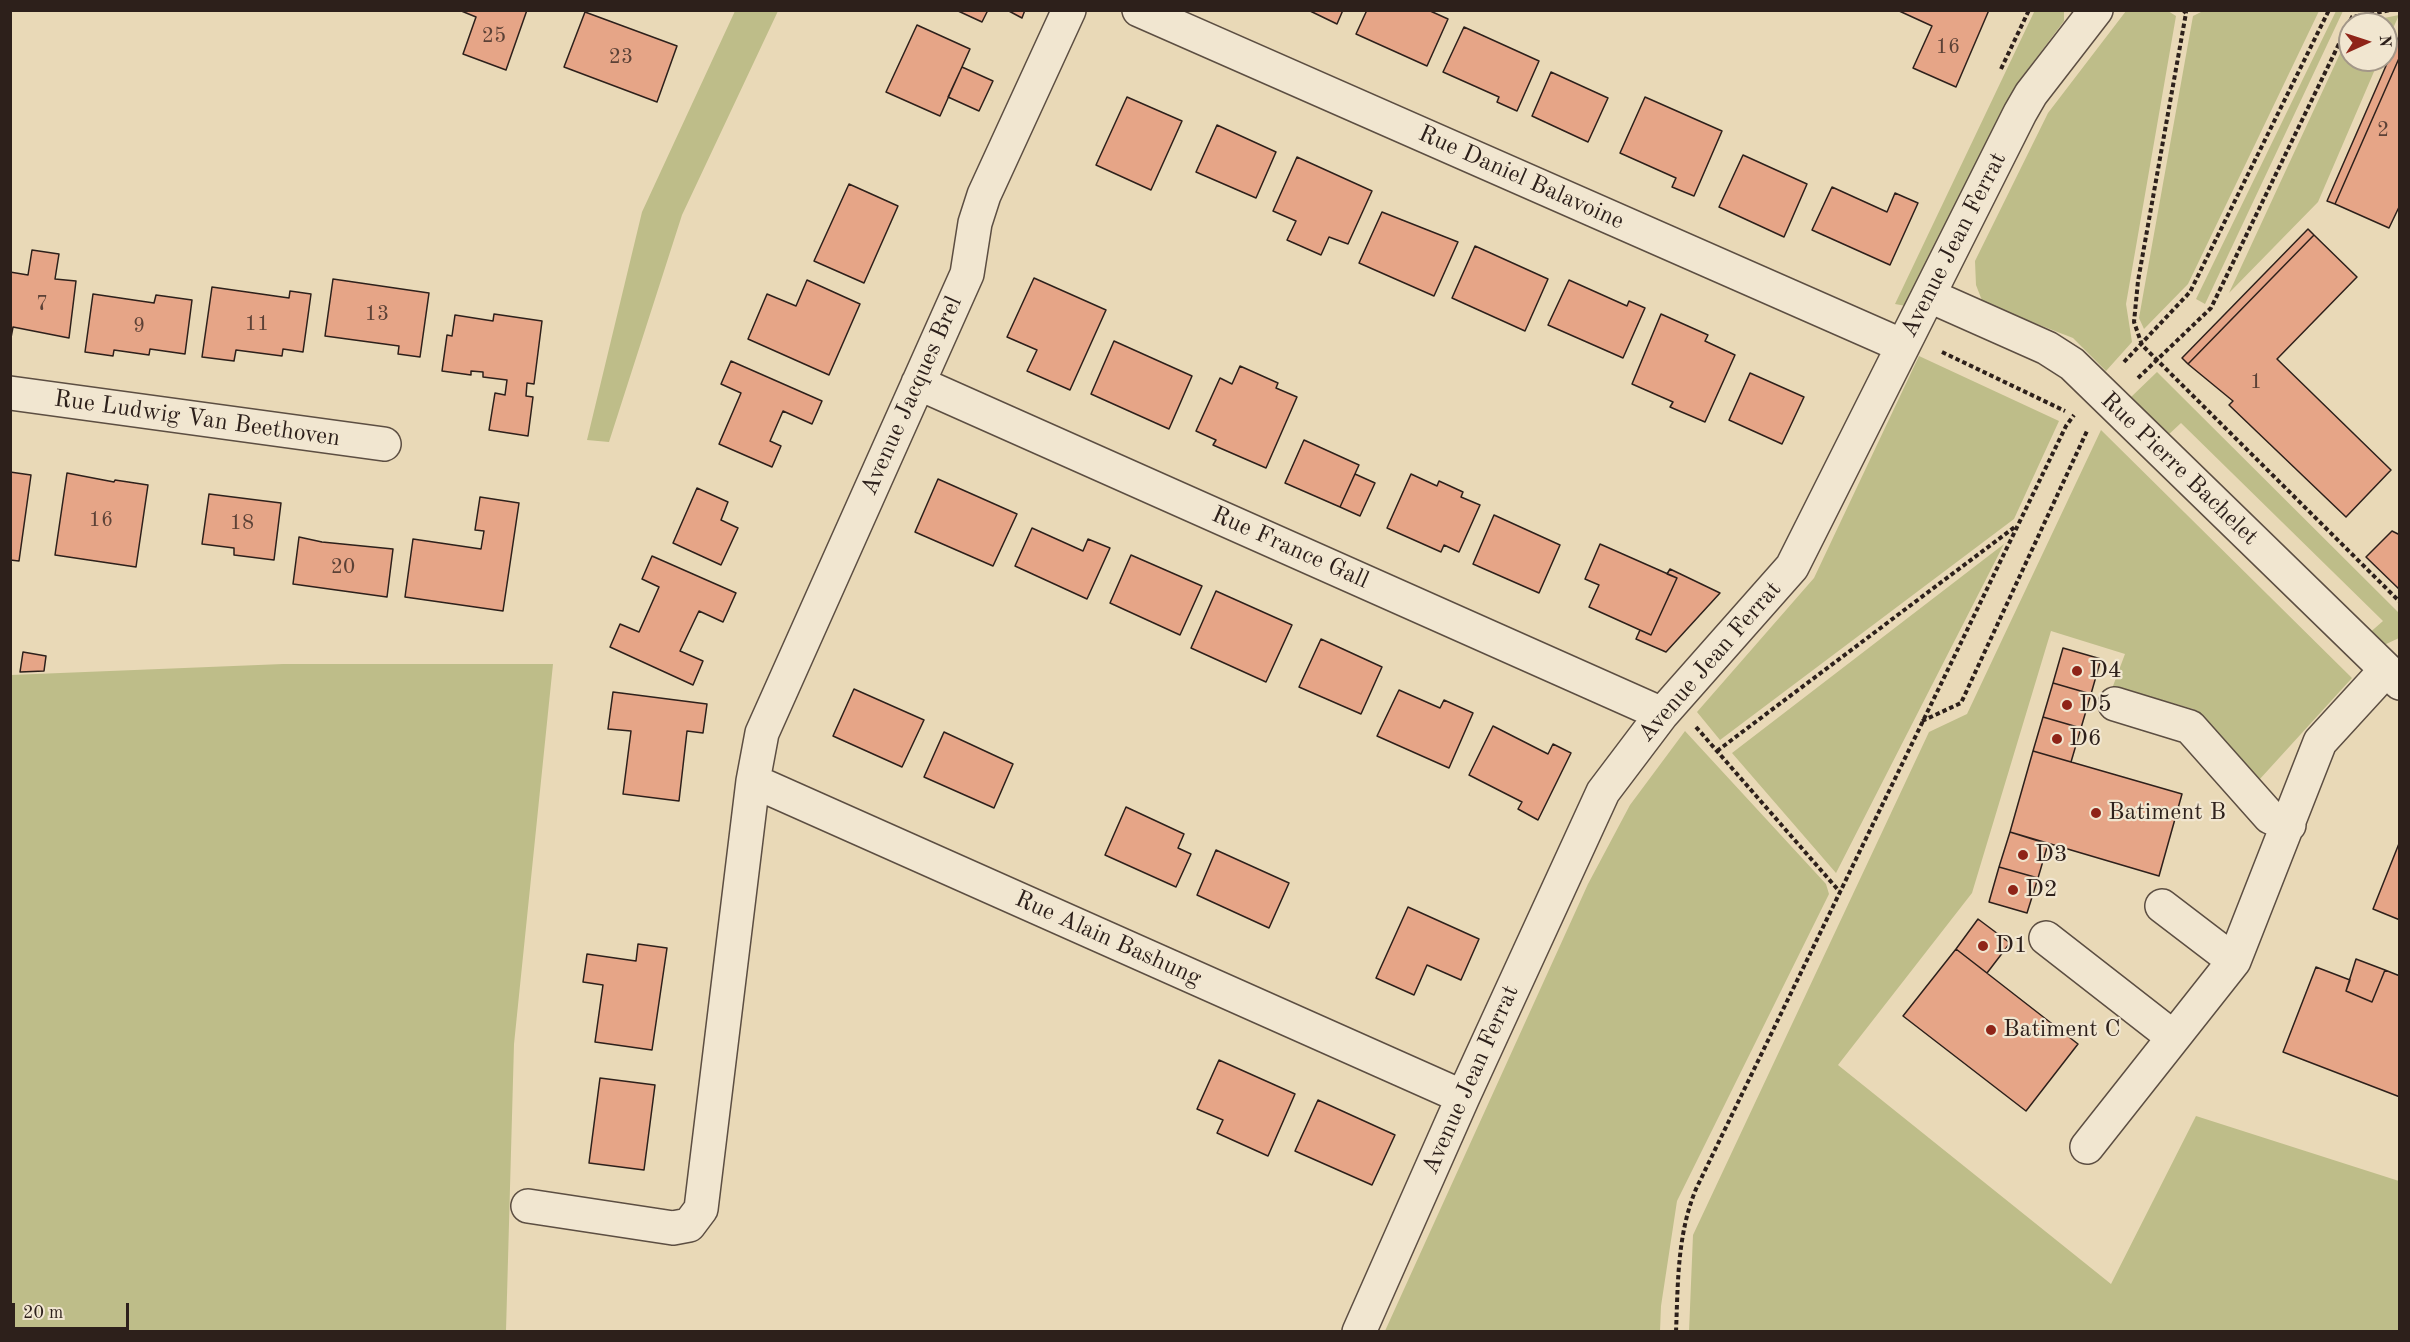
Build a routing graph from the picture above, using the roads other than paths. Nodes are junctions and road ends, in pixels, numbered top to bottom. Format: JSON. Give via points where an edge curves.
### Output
{"nodes":[{"id":1,"x":1069,"y":10,"type":"edge"},
{"id":2,"x":1139,"y":10,"type":"edge"},
{"id":3,"x":2096,"y":10,"type":"edge"},
{"id":4,"x":1930,"y":296,"type":"junction"},
{"id":5,"x":1906,"y":341,"type":"junction"},
{"id":6,"x":918,"y":383,"type":"junction"},
{"id":7,"x":10,"y":393,"type":"edge"},
{"id":8,"x":384,"y":444,"type":"dead end"},
{"id":9,"x":2396,"y":680,"type":"edge"},
{"id":10,"x":2115,"y":704,"type":"dead end"},
{"id":11,"x":1662,"y":714,"type":"junction"},
{"id":12,"x":753,"y":781,"type":"junction"},
{"id":13,"x":2289,"y":825,"type":"junction"},
{"id":14,"x":2162,"y":906,"type":"dead end"},
{"id":15,"x":2046,"y":938,"type":"dead end"},
{"id":16,"x":2235,"y":961,"type":"junction"},
{"id":17,"x":2173,"y":1037,"type":"junction"},
{"id":18,"x":1463,"y":1097,"type":"junction"},
{"id":19,"x":2087,"y":1147,"type":"dead end"},
{"id":20,"x":528,"y":1206,"type":"dead end"},
{"id":21,"x":1359,"y":1332,"type":"edge"}],
"edges":[{"from":1,"to":6,"type":"street","name":"Avenue Jacques Brel","via":[[984,195],[967,274]]},
{"from":2,"to":5,"type":"street","name":"Rue Daniel Balavoine"},
{"from":3,"to":4,"type":"street","name":"Avenue Jean Ferrat","via":[[2031,94]]},
{"from":4,"to":5,"type":"street","name":"Avenue Jean Ferrat"},
{"from":4,"to":9,"type":"street","name":"Rue Pierre Bachelet","via":[[2047,348],[2072,364]]},
{"from":5,"to":11,"type":"street","name":"Avenue Jean Ferrat","via":[[1792,567]]},
{"from":6,"to":11,"type":"street","name":"Rue France Gall"},
{"from":6,"to":12,"type":"street","name":"Avenue Jacques Brel","via":[[762,733]]},
{"from":7,"to":8,"type":"street","name":"Rue Ludwig Van Beethoven"},
{"from":9,"to":13,"type":"street","via":[[2320,742]]},
{"from":10,"to":13,"type":"street","via":[[2190,727],[2270,817]]},
{"from":11,"to":18,"type":"street","name":"Avenue Jean Ferrat","via":[[1614,775],[1593,811]]},
{"from":12,"to":18,"type":"street","name":"Rue Alain Bashung"},
{"from":12,"to":20,"type":"street","name":"Avenue Jacques Brel","via":[[701,1209],[689,1225],[674,1228]]},
{"from":13,"to":16,"type":"street"},
{"from":14,"to":16,"type":"street"},
{"from":15,"to":17,"type":"street"},
{"from":16,"to":17,"type":"street"},
{"from":17,"to":19,"type":"street"},
{"from":18,"to":21,"type":"street","name":"Avenue Jean Ferrat"}]}
